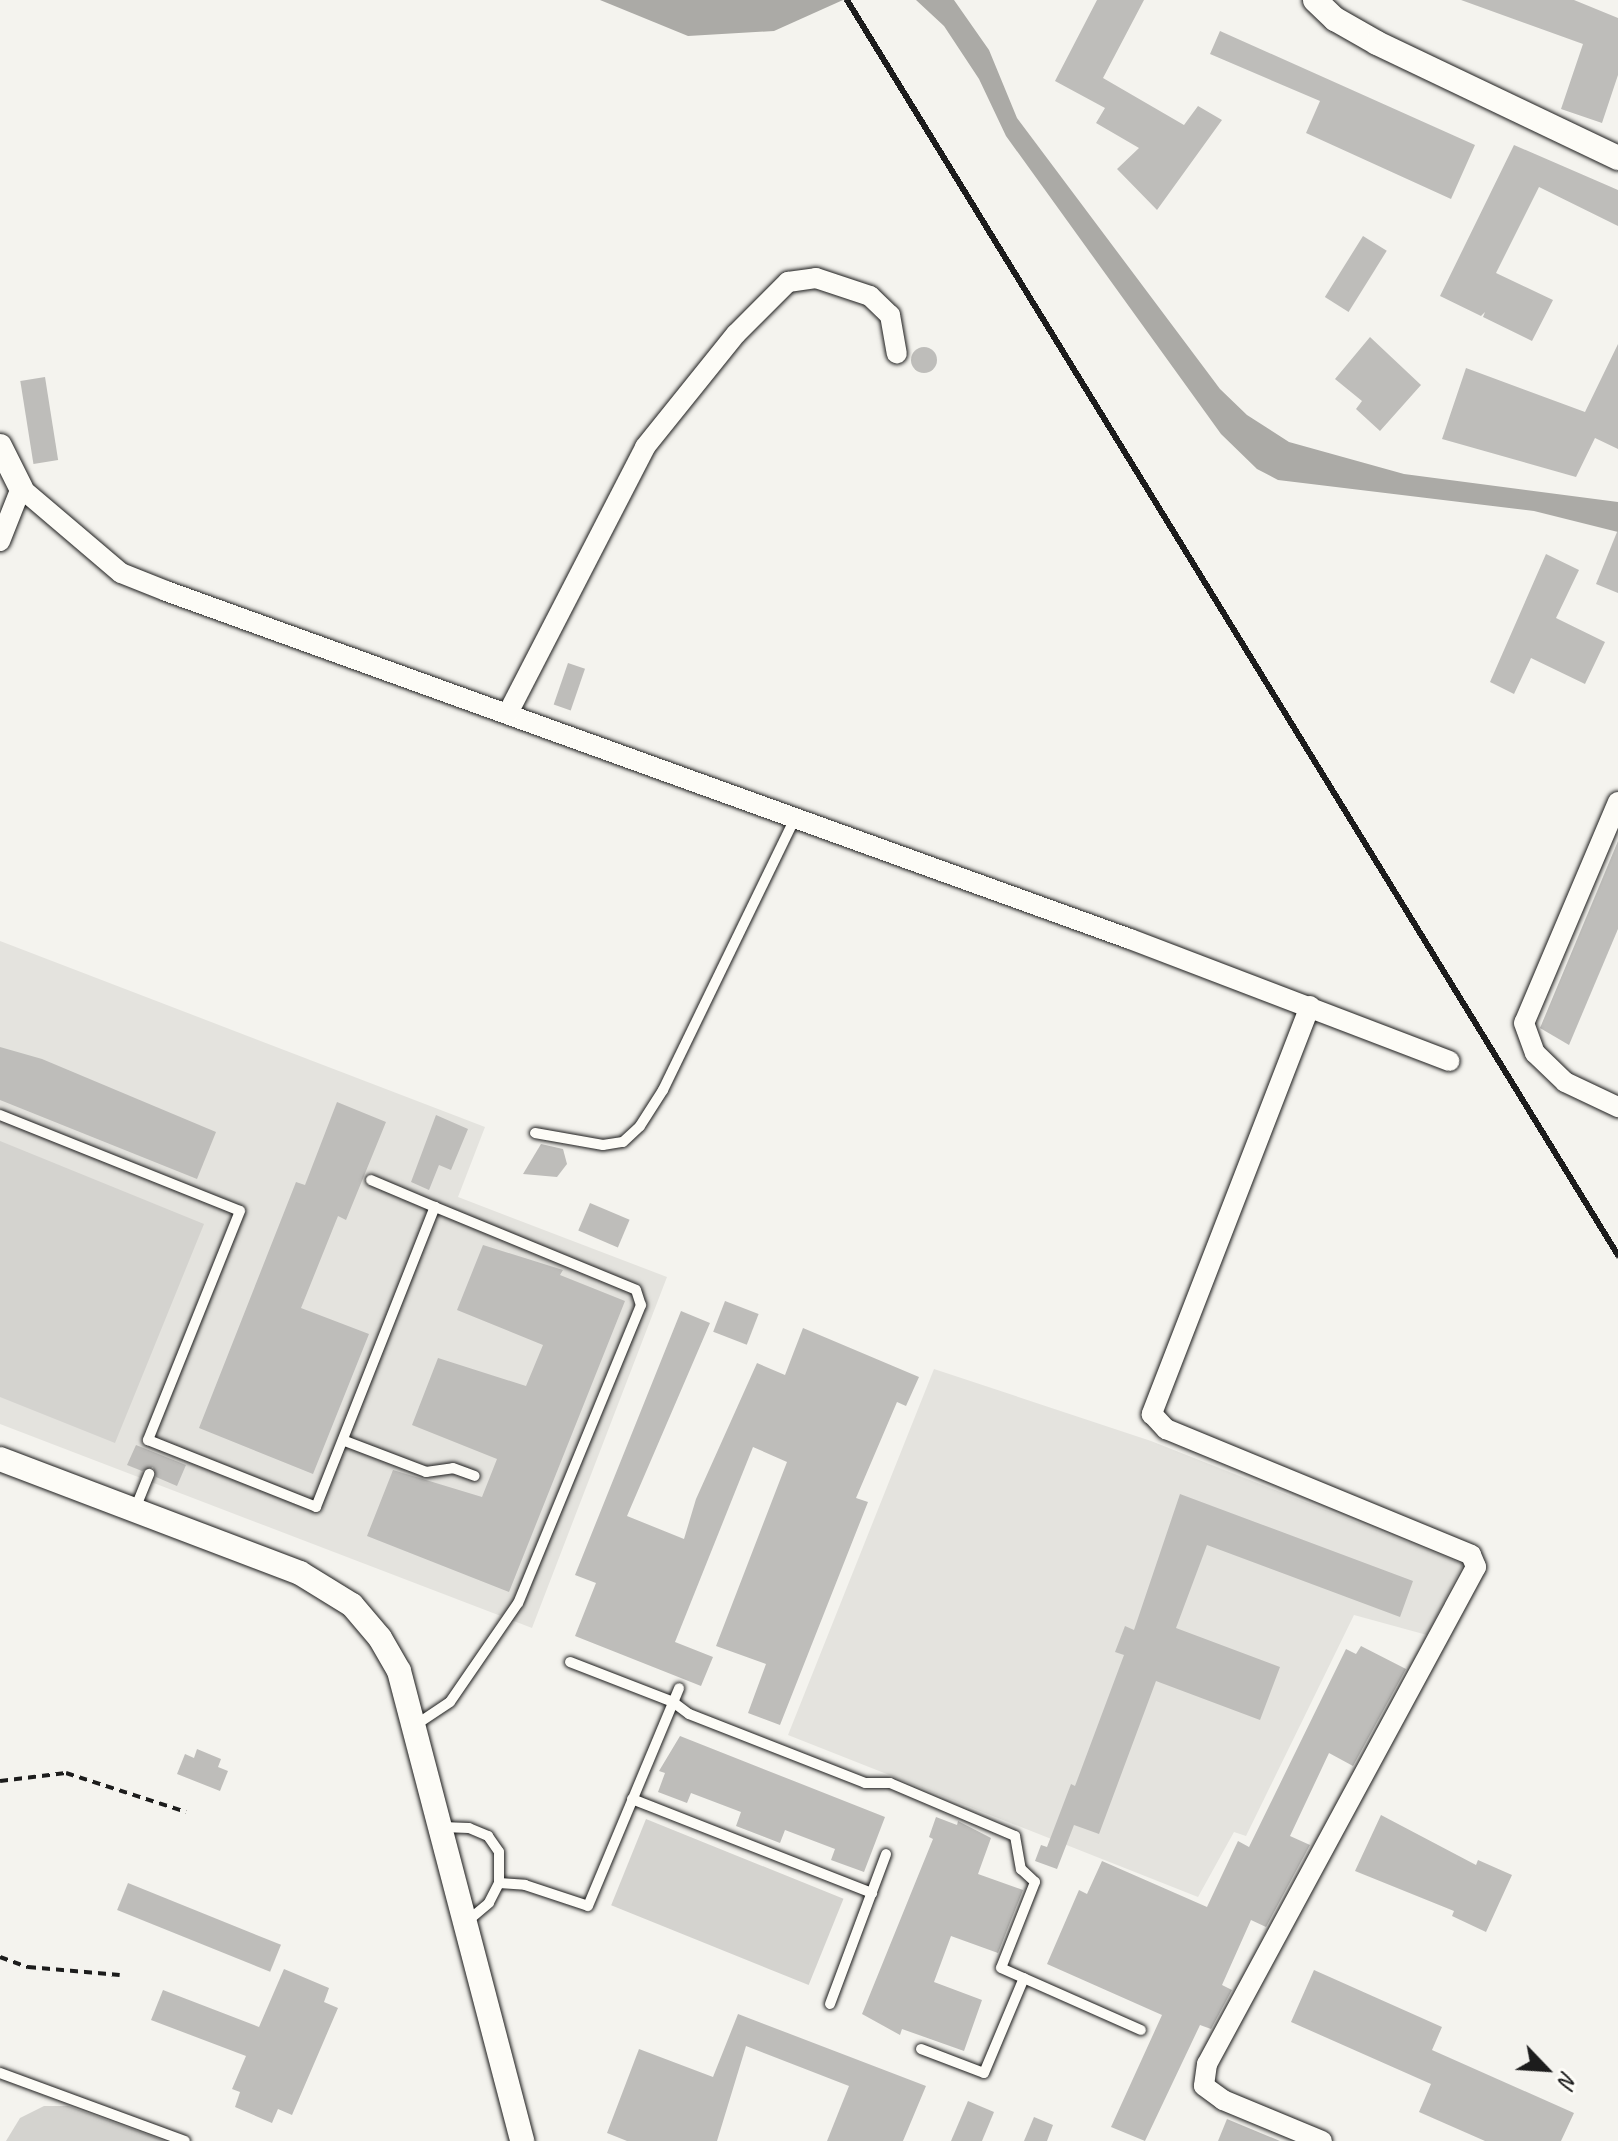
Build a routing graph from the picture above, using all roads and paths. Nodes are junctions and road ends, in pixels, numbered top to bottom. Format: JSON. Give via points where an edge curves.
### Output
{"nodes":[{"id":1,"x":1315,"y":0,"type":"edge"},
{"id":2,"x":1618,"y":158,"type":"edge"},
{"id":3,"x":897,"y":353,"type":"dead end"},
{"id":4,"x":0,"y":446,"type":"edge"},
{"id":5,"x":21,"y":488,"type":"junction"},
{"id":6,"x":0,"y":541,"type":"edge"},
{"id":7,"x":508,"y":713,"type":"junction"},
{"id":8,"x":1618,"y":802,"type":"edge"},
{"id":9,"x":794,"y":820,"type":"junction"},
{"id":10,"x":1310,"y":1006,"type":"junction"},
{"id":11,"x":1449,"y":1061,"type":"dead end"},
{"id":12,"x":1618,"y":1107,"type":"edge"},
{"id":13,"x":0,"y":1115,"type":"edge"},
{"id":14,"x":535,"y":1133,"type":"dead end"},
{"id":15,"x":371,"y":1180,"type":"dead end"},
{"id":16,"x":435,"y":1207,"type":"junction"},
{"id":17,"x":345,"y":1441,"type":"junction"},
{"id":18,"x":0,"y":1459,"type":"edge"},
{"id":19,"x":149,"y":1474,"type":"dead end"},
{"id":20,"x":475,"y":1476,"type":"dead end"},
{"id":21,"x":135,"y":1510,"type":"junction"},
{"id":22,"x":570,"y":1662,"type":"dead end"},
{"id":23,"x":679,"y":1688,"type":"dead end"},
{"id":24,"x":673,"y":1702,"type":"junction"},
{"id":25,"x":414,"y":1726,"type":"junction"},
{"id":26,"x":0,"y":1781,"type":"edge"},
{"id":27,"x":632,"y":1799,"type":"junction"},
{"id":28,"x":186,"y":1812,"type":"dead end"},
{"id":29,"x":440,"y":1827,"type":"junction"},
{"id":30,"x":886,"y":1854,"type":"dead end"},
{"id":31,"x":499,"y":1883,"type":"junction"},
{"id":32,"x":872,"y":1893,"type":"junction"},
{"id":33,"x":465,"y":1923,"type":"junction"},
{"id":34,"x":0,"y":1957,"type":"edge"},
{"id":35,"x":120,"y":1975,"type":"dead end"},
{"id":36,"x":1024,"y":1978,"type":"junction"},
{"id":37,"x":830,"y":2004,"type":"dead end"},
{"id":38,"x":1141,"y":2030,"type":"dead end"},
{"id":39,"x":921,"y":2049,"type":"dead end"},
{"id":40,"x":0,"y":2073,"type":"edge"},
{"id":41,"x":1300,"y":2137,"type":"edge"},
{"id":42,"x":185,"y":2141,"type":"edge"},
{"id":43,"x":522,"y":2141,"type":"edge"},
{"id":44,"x":1322,"y":2141,"type":"edge"}],
"edges":[{"from":1,"to":2,"type":"street","via":[[1335,19],[1377,43]]},
{"from":3,"to":7,"type":"street","via":[[890,315],[870,296],[816,278],[788,282],[736,334],[645,447]]},
{"from":4,"to":5,"type":"street"},
{"from":5,"to":6,"type":"street"},
{"from":5,"to":7,"type":"street","via":[[121,573]]},
{"from":7,"to":9,"type":"street"},
{"from":8,"to":12,"type":"street","via":[[1524,1023],[1535,1053],[1565,1082]]},
{"from":9,"to":10,"type":"street"},
{"from":9,"to":14,"type":"lane","via":[[663,1090],[640,1126],[623,1142],[603,1145]]},
{"from":10,"to":11,"type":"street"},
{"from":10,"to":41,"type":"street","via":[[1152,1414],[1166,1429],[1471,1555],[1476,1567],[1207,2064],[1204,2086]]},
{"from":13,"to":17,"type":"lane","via":[[240,1211],[148,1440],[160,1450],[316,1507]]},
{"from":15,"to":16,"type":"lane"},
{"from":16,"to":17,"type":"lane"},
{"from":16,"to":25,"type":"lane","via":[[636,1290],[641,1305],[518,1603],[450,1702]]},
{"from":17,"to":20,"type":"lane","via":[[426,1472],[453,1468]]},
{"from":18,"to":21,"type":"street"},
{"from":19,"to":21,"type":"lane"},
{"from":21,"to":25,"type":"street","via":[[300,1573],[352,1605],[399,1671]]},
{"from":22,"to":24,"type":"lane"},
{"from":23,"to":24,"type":"lane"},
{"from":24,"to":27,"type":"lane"},
{"from":24,"to":36,"type":"lane","via":[[689,1714],[865,1783],[890,1783],[1015,1836],[1021,1869],[1035,1882],[1001,1968]]},
{"from":25,"to":29,"type":"street"},
{"from":26,"to":28,"type":"path","via":[[66,1773]]},
{"from":27,"to":31,"type":"lane","via":[[588,1906],[525,1885]]},
{"from":27,"to":32,"type":"lane"},
{"from":29,"to":31,"type":"lane","via":[[469,1828],[488,1836],[499,1852]]},
{"from":29,"to":33,"type":"street"},
{"from":30,"to":32,"type":"lane"},
{"from":31,"to":33,"type":"lane","via":[[489,1903]]},
{"from":32,"to":37,"type":"lane"},
{"from":33,"to":43,"type":"street"},
{"from":34,"to":35,"type":"path","via":[[28,1967]]},
{"from":36,"to":38,"type":"lane"},
{"from":36,"to":39,"type":"lane","via":[[984,2073]]},
{"from":40,"to":42,"type":"lane"},
{"from":41,"to":44,"type":"street"}]}
